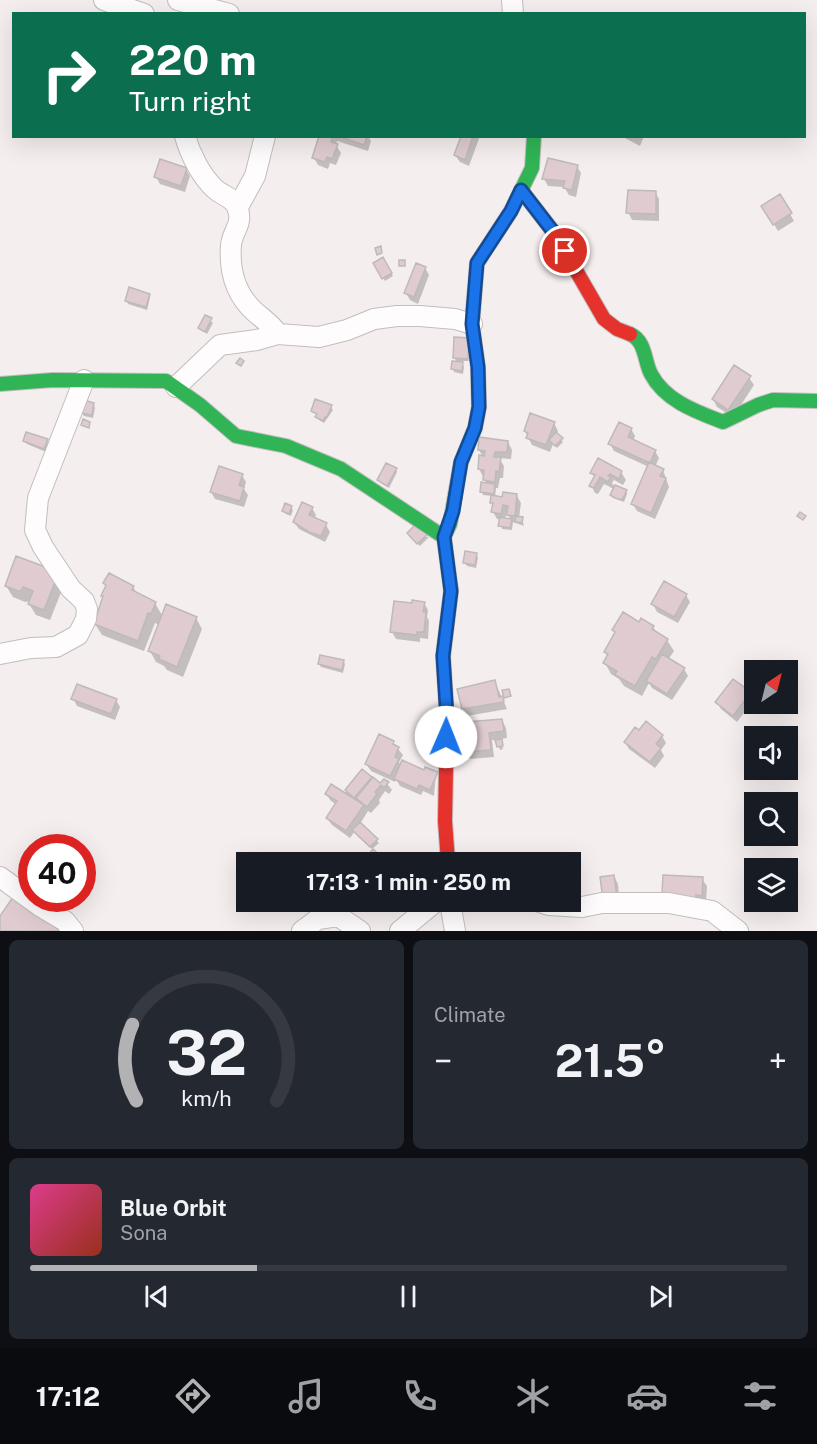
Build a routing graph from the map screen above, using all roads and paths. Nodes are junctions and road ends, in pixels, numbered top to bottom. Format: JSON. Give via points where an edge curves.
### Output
{"nodes":[{"id":1,"x":104,"y":0,"type":"edge"},
{"id":2,"x":176,"y":0,"type":"edge"},
{"id":3,"x":138,"y":12,"type":"edge"},
{"id":4,"x":221,"y":12,"type":"edge"},
{"id":5,"x":186,"y":138,"type":"edge"},
{"id":6,"x":264,"y":138,"type":"edge"},
{"id":7,"x":534,"y":138,"type":"edge"},
{"id":8,"x":521,"y":190,"type":"junction"},
{"id":9,"x":238,"y":207,"type":"junction"},
{"id":10,"x":472,"y":324,"type":"junction"},
{"id":11,"x":278,"y":334,"type":"junction"},
{"id":12,"x":84,"y":380,"type":"junction"},
{"id":13,"x":0,"y":384,"type":"edge"},
{"id":14,"x":176,"y":387,"type":"junction"},
{"id":15,"x":817,"y":401,"type":"edge"},
{"id":16,"x":444,"y":537,"type":"junction"},
{"id":17,"x":0,"y":654,"type":"edge"},
{"id":18,"x":447,"y":852,"type":"edge"},
{"id":19,"x":0,"y":877,"type":"edge"},
{"id":20,"x":581,"y":907,"type":"edge"},
{"id":21,"x":423,"y":912,"type":"edge"},
{"id":22,"x":452,"y":912,"type":"edge"},
{"id":23,"x":73,"y":931,"type":"edge"},
{"id":24,"x":302,"y":931,"type":"edge"},
{"id":25,"x":360,"y":931,"type":"edge"},
{"id":26,"x":400,"y":931,"type":"edge"},
{"id":27,"x":455,"y":931,"type":"edge"},
{"id":28,"x":738,"y":931,"type":"edge"}],
"edges":[{"from":1,"to":3,"type":"street"},
{"from":2,"to":4,"type":"street"},
{"from":5,"to":9,"type":"street","via":[[214,189]]},
{"from":6,"to":9,"type":"street","via":[[255,176]]},
{"from":7,"to":8,"type":"street","via":[[532,168]]},
{"from":8,"to":10,"type":"street","via":[[477,263]]},
{"from":8,"to":15,"type":"street","via":[[555,234],[604,319],[634,336],[644,351],[651,374],[685,407],[723,422],[779,399],[808,404]]},
{"from":9,"to":11,"type":"street","via":[[239,227],[231,244],[232,276],[244,302]]},
{"from":10,"to":11,"type":"street","via":[[397,316],[374,319],[319,337]]},
{"from":10,"to":16,"type":"street","via":[[479,407],[461,462]]},
{"from":11,"to":14,"type":"street","via":[[220,345]]},
{"from":12,"to":13,"type":"street"},
{"from":12,"to":14,"type":"street","via":[[166,381]]},
{"from":12,"to":17,"type":"street","via":[[38,498],[35,530],[71,590],[84,601],[86,619],[78,635],[56,647]]},
{"from":14,"to":16,"type":"street","via":[[236,436],[286,446],[341,469]]},
{"from":16,"to":18,"type":"street","via":[[451,591],[443,656]]},
{"from":19,"to":23,"type":"street","via":[[65,921]]},
{"from":20,"to":28,"type":"street","via":[[669,903],[712,910]]},
{"from":21,"to":26,"type":"street"},
{"from":22,"to":27,"type":"street"},
{"from":24,"to":25,"type":"street","via":[[318,919],[338,916]]}]}
